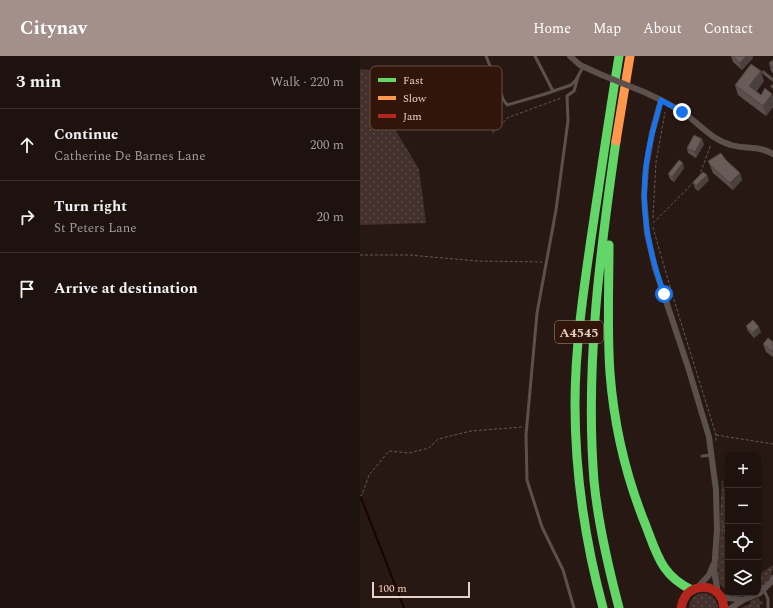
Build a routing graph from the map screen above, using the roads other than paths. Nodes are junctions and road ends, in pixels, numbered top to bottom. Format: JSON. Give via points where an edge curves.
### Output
{"nodes":[{"id":1,"x":486,"y":56,"type":"edge"},
{"id":2,"x":535,"y":56,"type":"edge"},
{"id":3,"x":570,"y":56,"type":"edge"},
{"id":4,"x":619,"y":56,"type":"edge"},
{"id":5,"x":630,"y":56,"type":"edge"},
{"id":6,"x":490,"y":66,"type":"edge"},
{"id":7,"x":583,"y":67,"type":"junction"},
{"id":8,"x":763,"y":72,"type":"dead end"},
{"id":9,"x":578,"y":77,"type":"junction"},
{"id":10,"x":773,"y":80,"type":"edge"},
{"id":11,"x":553,"y":91,"type":"junction"},
{"id":12,"x":502,"y":96,"type":"edge"},
{"id":13,"x":661,"y":101,"type":"junction"},
{"id":14,"x":773,"y":145,"type":"edge"},
{"id":15,"x":770,"y":153,"type":"edge"},
{"id":16,"x":609,"y":186,"type":"junction"},
{"id":17,"x":712,"y":455,"type":"junction"},
{"id":18,"x":702,"y":456,"type":"dead end"},
{"id":19,"x":714,"y":564,"type":"junction"},
{"id":20,"x":773,"y":578,"type":"edge"},
{"id":21,"x":695,"y":588,"type":"junction"},
{"id":22,"x":764,"y":590,"type":"junction"},
{"id":23,"x":720,"y":595,"type":"junction"},
{"id":24,"x":743,"y":600,"type":"junction"},
{"id":25,"x":574,"y":608,"type":"edge"},
{"id":26,"x":603,"y":608,"type":"edge"},
{"id":27,"x":619,"y":608,"type":"edge"},
{"id":28,"x":681,"y":608,"type":"edge"},
{"id":29,"x":724,"y":608,"type":"edge"},
{"id":30,"x":731,"y":608,"type":"edge"},
{"id":31,"x":768,"y":608,"type":"edge"}],
"edges":[{"from":1,"to":6,"type":"lane"},
{"from":2,"to":11,"type":"lane"},
{"from":3,"to":7,"type":"street"},
{"from":4,"to":26,"type":"main road","number":"A4545","via":[[583,295],[575,404],[583,515],[596,586]]},
{"from":5,"to":16,"type":"main road","number":"A4545"},
{"from":7,"to":9,"type":"lane"},
{"from":7,"to":13,"type":"street","bridge":true},
{"from":8,"to":10,"type":"lane"},
{"from":9,"to":11,"type":"lane","via":[[570,85]]},
{"from":9,"to":25,"type":"lane","via":[[574,91],[568,96],[568,121],[556,210],[537,313],[526,427],[527,480],[542,527],[562,570]]},
{"from":11,"to":12,"type":"lane","via":[[507,105]]},
{"from":13,"to":15,"type":"street","via":[[682,112],[713,138],[732,146]]},
{"from":13,"to":17,"type":"street","via":[[646,167],[644,196],[647,233],[655,268],[709,437]]},
{"from":14,"to":15,"type":"street"},
{"from":16,"to":21,"type":"main road","via":[[609,355],[611,387],[622,451],[639,509],[663,566],[674,580]]},
{"from":16,"to":27,"type":"main road","number":"A4545","via":[[593,342],[591,430],[599,518]]},
{"from":17,"to":18,"type":"lane"},
{"from":17,"to":19,"type":"street","via":[[717,509]]},
{"from":19,"to":21,"type":"street","via":[[705,580]]},
{"from":19,"to":23,"type":"street","via":[[714,578]]},
{"from":20,"to":22,"type":"street"},
{"from":21,"to":23,"type":"main road","via":[[710,588]]},
{"from":21,"to":28,"type":"main road","via":[[684,597]]},
{"from":22,"to":24,"type":"street"},
{"from":22,"to":31,"type":"lane"},
{"from":23,"to":24,"type":"street"},
{"from":23,"to":29,"type":"main road"},
{"from":24,"to":30,"type":"street"}]}
